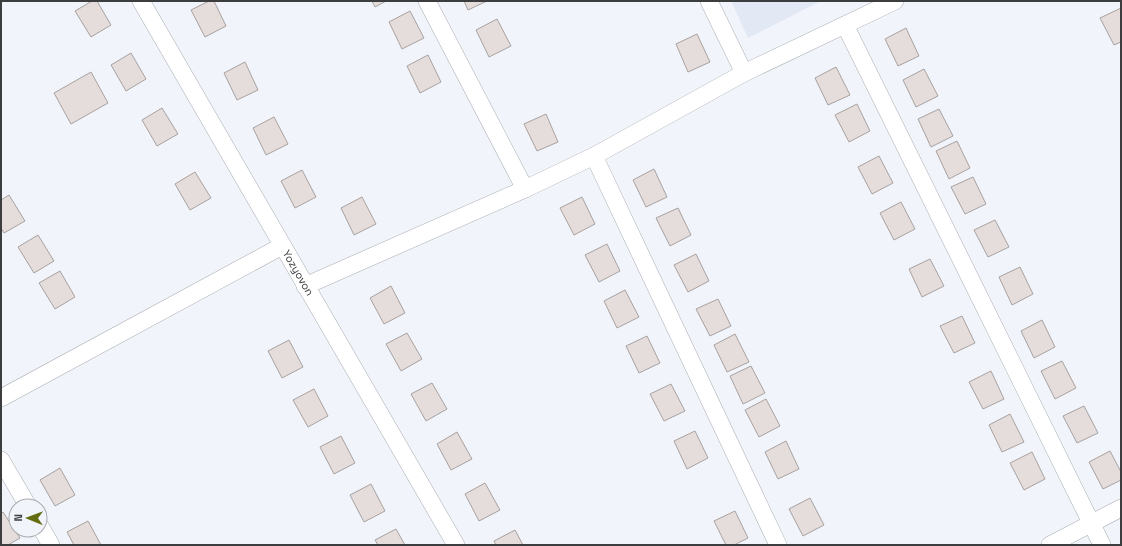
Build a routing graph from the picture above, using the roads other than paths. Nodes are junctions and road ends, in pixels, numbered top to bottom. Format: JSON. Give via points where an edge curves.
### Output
{"nodes":[{"id":1,"x":141,"y":1,"type":"edge"},
{"id":2,"x":427,"y":1,"type":"edge"},
{"id":3,"x":708,"y":1,"type":"edge"},
{"id":4,"x":895,"y":1,"type":"edge"},
{"id":5,"x":845,"y":25,"type":"junction"},
{"id":6,"x":744,"y":73,"type":"junction"},
{"id":7,"x":594,"y":156,"type":"junction"},
{"id":8,"x":525,"y":189,"type":"junction"},
{"id":9,"x":282,"y":246,"type":"junction"},
{"id":10,"x":305,"y":286,"type":"junction"},
{"id":11,"x":1,"y":398,"type":"edge"},
{"id":12,"x":1,"y":460,"type":"edge"},
{"id":13,"x":23,"y":498,"type":"edge"},
{"id":14,"x":1121,"y":508,"type":"edge"},
{"id":15,"x":1091,"y":524,"type":"junction"},
{"id":16,"x":456,"y":545,"type":"edge"},
{"id":17,"x":778,"y":545,"type":"edge"},
{"id":18,"x":1050,"y":545,"type":"edge"},
{"id":19,"x":1102,"y":545,"type":"edge"}],
"edges":[{"from":1,"to":9,"type":"street","name":"Yozyovon"},
{"from":2,"to":8,"type":"street"},
{"from":3,"to":6,"type":"street"},
{"from":4,"to":5,"type":"street"},
{"from":5,"to":6,"type":"street"},
{"from":5,"to":15,"type":"street"},
{"from":6,"to":7,"type":"street"},
{"from":7,"to":8,"type":"street"},
{"from":7,"to":17,"type":"street"},
{"from":8,"to":10,"type":"street"},
{"from":9,"to":10,"type":"street","name":"Yozyovon"},
{"from":9,"to":11,"type":"street"},
{"from":10,"to":16,"type":"street","name":"Yozyovon"},
{"from":12,"to":13,"type":"street"},
{"from":14,"to":15,"type":"street"},
{"from":15,"to":18,"type":"street"},
{"from":15,"to":19,"type":"street"}]}
